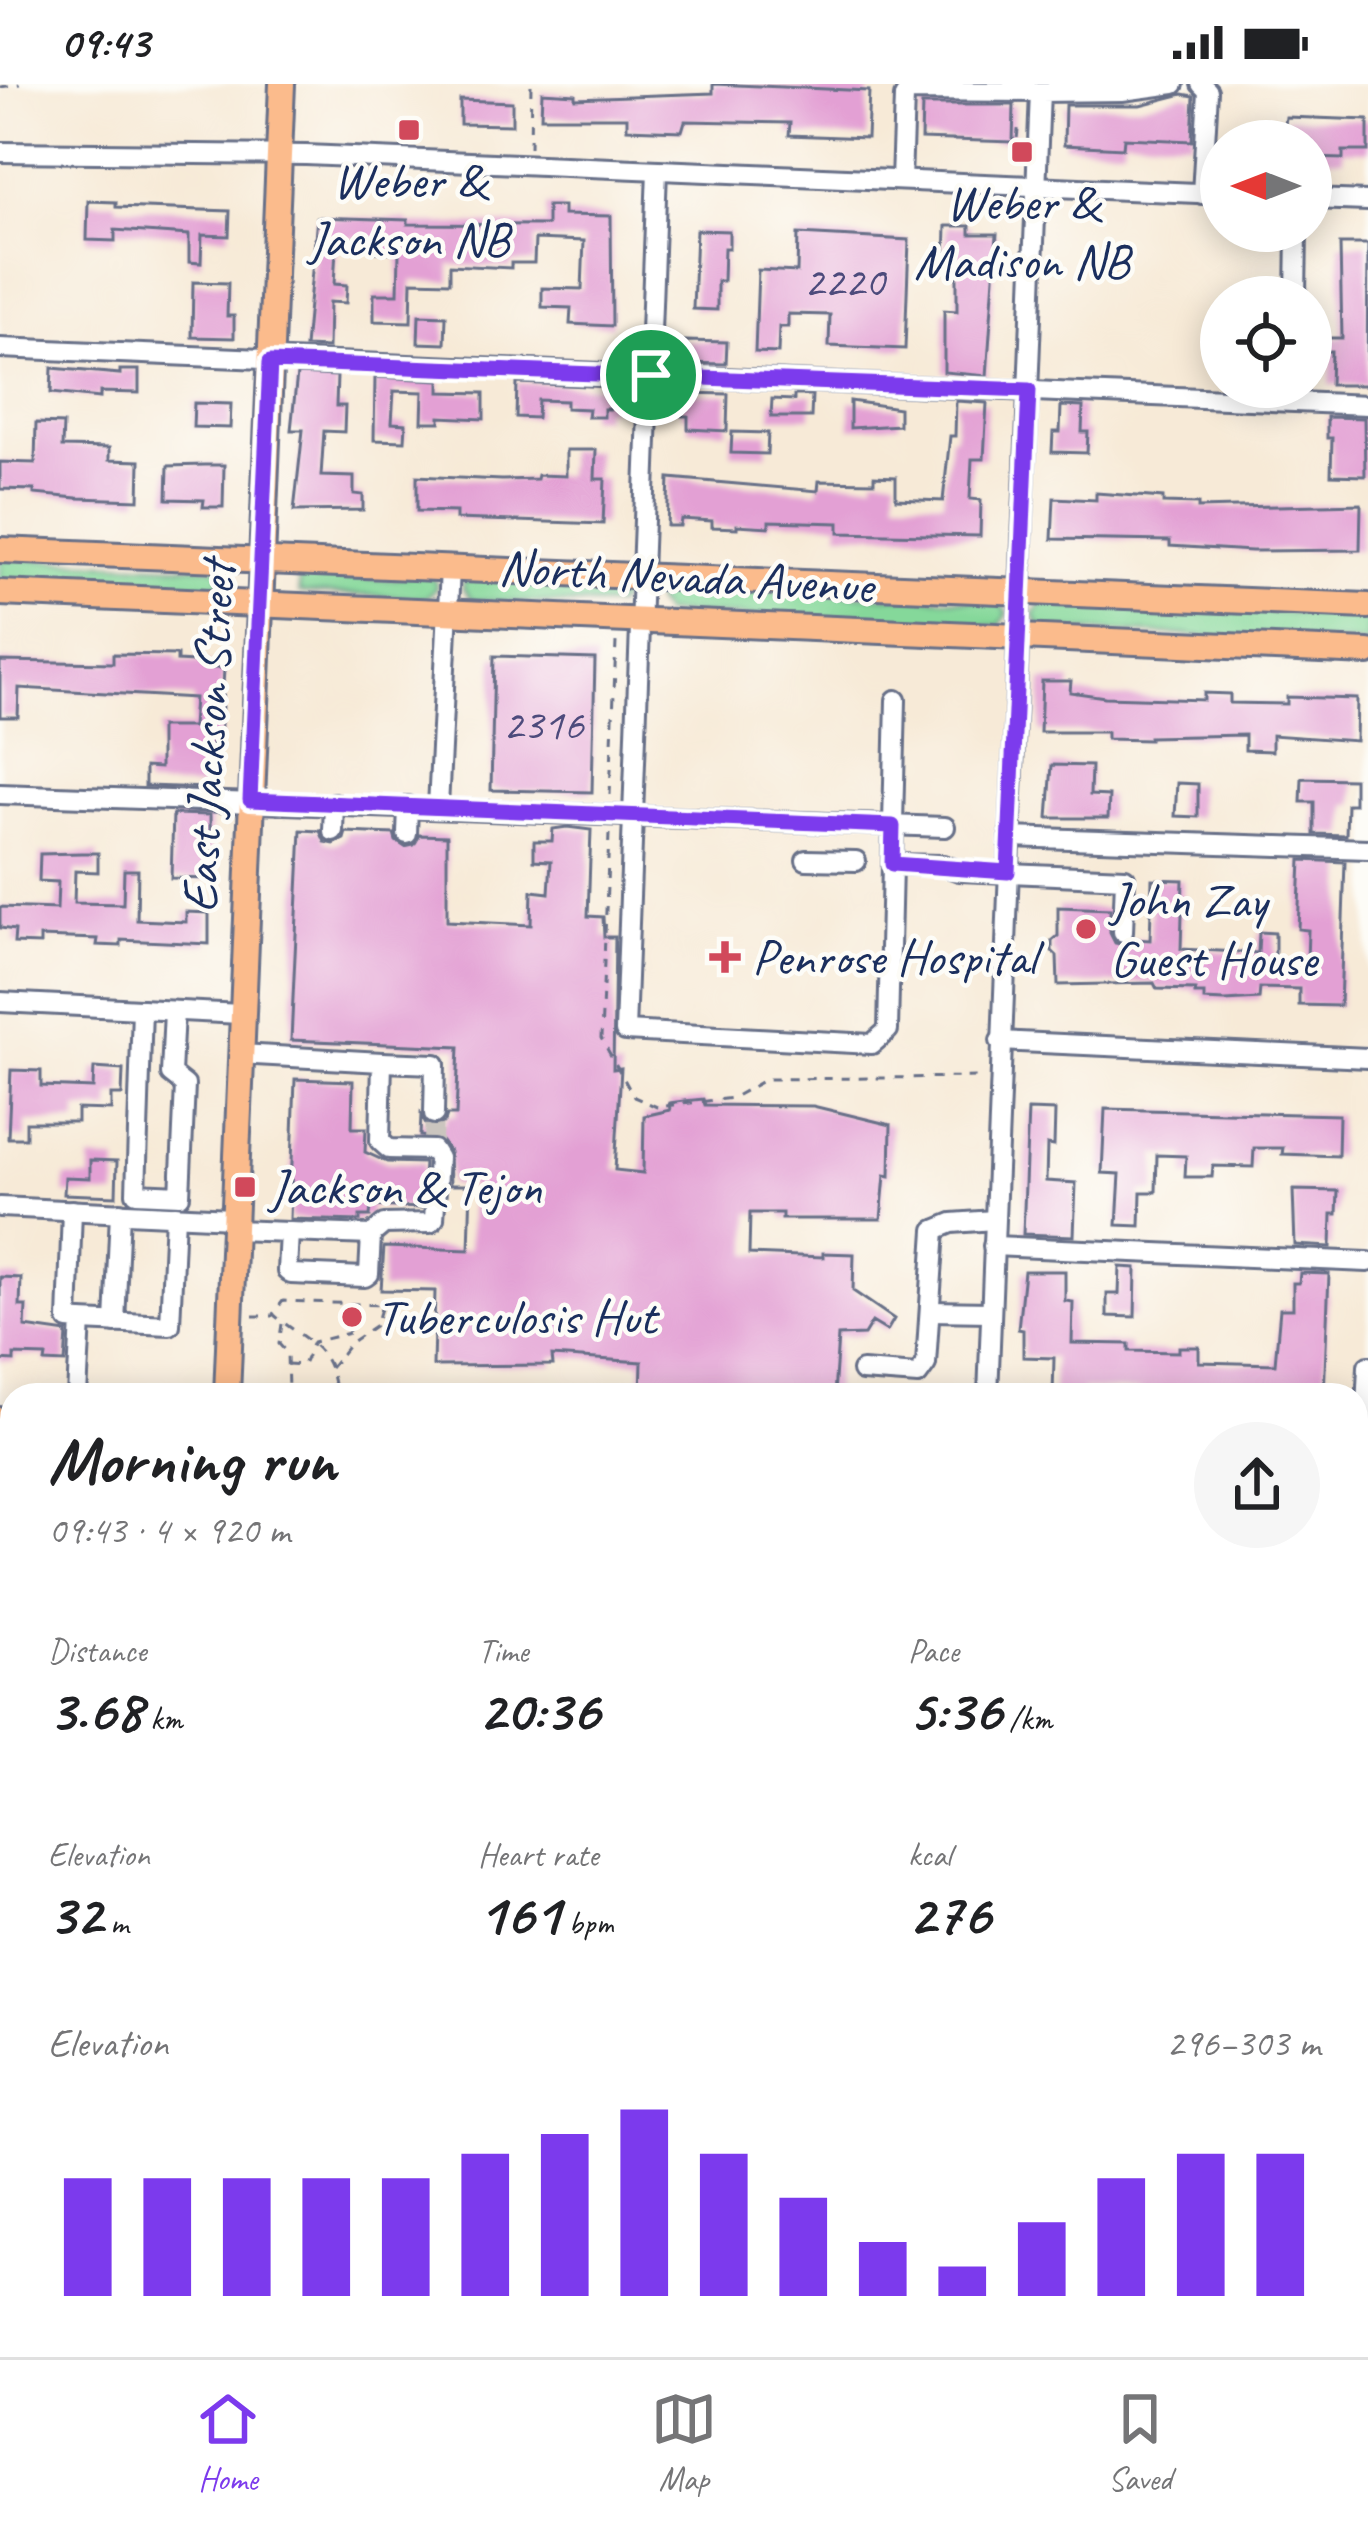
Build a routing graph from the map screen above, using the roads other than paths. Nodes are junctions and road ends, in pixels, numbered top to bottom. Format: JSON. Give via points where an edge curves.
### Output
{"nodes":[{"id":1,"x":282,"y":84,"type":"edge"},
{"id":2,"x":1174,"y":84,"type":"edge"},
{"id":3,"x":1201,"y":84,"type":"edge"},
{"id":4,"x":1040,"y":92,"type":"junction"},
{"id":5,"x":1209,"y":120,"type":"edge"},
{"id":6,"x":0,"y":152,"type":"edge"},
{"id":7,"x":278,"y":154,"type":"junction"},
{"id":8,"x":657,"y":170,"type":"junction"},
{"id":9,"x":901,"y":180,"type":"junction"},
{"id":10,"x":1038,"y":185,"type":"junction"},
{"id":11,"x":1200,"y":193,"type":"edge"},
{"id":12,"x":1332,"y":200,"type":"edge"},
{"id":13,"x":1368,"y":201,"type":"edge"},
{"id":14,"x":0,"y":348,"type":"edge"},
{"id":15,"x":270,"y":362,"type":"junction"},
{"id":16,"x":651,"y":375,"type":"junction"},
{"id":17,"x":1029,"y":390,"type":"junction"},
{"id":18,"x":1200,"y":393,"type":"edge"},
{"id":19,"x":1332,"y":400,"type":"edge"},
{"id":20,"x":1368,"y":405,"type":"edge"},
{"id":21,"x":0,"y":550,"type":"edge"},
{"id":22,"x":262,"y":562,"type":"junction"},
{"id":23,"x":451,"y":569,"type":"junction"},
{"id":24,"x":645,"y":576,"type":"junction"},
{"id":25,"x":1020,"y":592,"type":"junction"},
{"id":26,"x":0,"y":593,"type":"edge"},
{"id":27,"x":261,"y":604,"type":"junction"},
{"id":28,"x":1368,"y":606,"type":"edge"},
{"id":29,"x":449,"y":609,"type":"junction"},
{"id":30,"x":643,"y":621,"type":"junction"},
{"id":31,"x":1019,"y":637,"type":"junction"},
{"id":32,"x":1368,"y":652,"type":"edge"},
{"id":33,"x":896,"y":700,"type":"dead end"},
{"id":34,"x":0,"y":794,"type":"edge"},
{"id":35,"x":250,"y":800,"type":"junction"},
{"id":36,"x":334,"y":803,"type":"junction"},
{"id":37,"x":408,"y":806,"type":"junction"},
{"id":38,"x":439,"y":807,"type":"junction"},
{"id":39,"x":633,"y":814,"type":"junction"},
{"id":40,"x":893,"y":826,"type":"junction"},
{"id":41,"x":944,"y":827,"type":"dead end"},
{"id":42,"x":333,"y":831,"type":"dead end"},
{"id":43,"x":407,"y":834,"type":"dead end"},
{"id":44,"x":1010,"y":837,"type":"junction"},
{"id":45,"x":1368,"y":849,"type":"edge"},
{"id":46,"x":806,"y":860,"type":"dead end"},
{"id":47,"x":856,"y":862,"type":"dead end"},
{"id":48,"x":892,"y":864,"type":"junction"},
{"id":49,"x":1008,"y":872,"type":"junction"},
{"id":50,"x":1123,"y":932,"type":"dead end"},
{"id":51,"x":0,"y":1002,"type":"edge"},
{"id":52,"x":142,"y":1009,"type":"junction"},
{"id":53,"x":174,"y":1011,"type":"junction"},
{"id":54,"x":241,"y":1014,"type":"junction"},
{"id":55,"x":1000,"y":1041,"type":"junction"},
{"id":56,"x":239,"y":1054,"type":"junction"},
{"id":57,"x":1368,"y":1058,"type":"edge"},
{"id":58,"x":382,"y":1062,"type":"junction"},
{"id":59,"x":434,"y":1114,"type":"tunnel mouth"},
{"id":60,"x":0,"y":1207,"type":"edge"},
{"id":61,"x":72,"y":1210,"type":"junction"},
{"id":62,"x":120,"y":1213,"type":"junction"},
{"id":63,"x":175,"y":1215,"type":"junction"},
{"id":64,"x":994,"y":1220,"type":"junction"},
{"id":65,"x":232,"y":1224,"type":"junction"},
{"id":66,"x":289,"y":1232,"type":"junction"},
{"id":67,"x":371,"y":1235,"type":"junction"},
{"id":68,"x":993,"y":1246,"type":"junction"},
{"id":69,"x":1368,"y":1262,"type":"edge"},
{"id":70,"x":930,"y":1311,"type":"junction"},
{"id":71,"x":991,"y":1312,"type":"junction"},
{"id":72,"x":81,"y":1321,"type":"junction"},
{"id":73,"x":116,"y":1323,"type":"junction"},
{"id":74,"x":862,"y":1371,"type":"dead end"},
{"id":75,"x":78,"y":1383,"type":"edge"},
{"id":76,"x":227,"y":1383,"type":"edge"},
{"id":77,"x":988,"y":1383,"type":"edge"}],
"edges":[{"from":1,"to":7,"type":"main road","name":"East Jackson Street"},
{"from":2,"to":4,"type":"street"},
{"from":3,"to":5,"type":"street"},
{"from":4,"to":9,"type":"street","via":[[908,91]]},
{"from":4,"to":10,"type":"street"},
{"from":6,"to":7,"type":"street"},
{"from":7,"to":8,"type":"street"},
{"from":7,"to":15,"type":"main road","name":"East Jackson Street"},
{"from":8,"to":9,"type":"street"},
{"from":8,"to":16,"type":"street"},
{"from":9,"to":10,"type":"street"},
{"from":10,"to":11,"type":"street"},
{"from":10,"to":17,"type":"street"},
{"from":12,"to":13,"type":"street"},
{"from":14,"to":15,"type":"street"},
{"from":15,"to":16,"type":"street"},
{"from":15,"to":22,"type":"main road","name":"East Jackson Street"},
{"from":16,"to":17,"type":"street"},
{"from":16,"to":24,"type":"street"},
{"from":17,"to":18,"type":"street"},
{"from":17,"to":25,"type":"street"},
{"from":19,"to":20,"type":"street"},
{"from":21,"to":22,"type":"main road","name":"North Nevada Avenue"},
{"from":22,"to":23,"type":"main road","name":"North Nevada Avenue"},
{"from":22,"to":27,"type":"main road","name":"East Jackson Street"},
{"from":23,"to":24,"type":"main road","name":"North Nevada Avenue"},
{"from":23,"to":29,"type":"street"},
{"from":24,"to":25,"type":"main road","name":"North Nevada Avenue"},
{"from":24,"to":30,"type":"street"},
{"from":25,"to":28,"type":"main road","name":"North Nevada Avenue"},
{"from":25,"to":31,"type":"street"},
{"from":26,"to":27,"type":"main road","name":"North Nevada Avenue"},
{"from":27,"to":29,"type":"main road","name":"North Nevada Avenue"},
{"from":27,"to":35,"type":"main road","name":"East Jackson Street"},
{"from":29,"to":30,"type":"main road","name":"North Nevada Avenue"},
{"from":29,"to":38,"type":"street"},
{"from":30,"to":31,"type":"main road","name":"North Nevada Avenue"},
{"from":30,"to":39,"type":"street"},
{"from":31,"to":32,"type":"main road","name":"North Nevada Avenue"},
{"from":31,"to":44,"type":"street"},
{"from":33,"to":40,"type":"street"},
{"from":34,"to":35,"type":"street"},
{"from":35,"to":36,"type":"street"},
{"from":35,"to":54,"type":"main road","name":"East Jackson Street"},
{"from":36,"to":37,"type":"street"},
{"from":36,"to":42,"type":"street"},
{"from":37,"to":38,"type":"street"},
{"from":37,"to":43,"type":"street"},
{"from":38,"to":39,"type":"street"},
{"from":39,"to":40,"type":"street"},
{"from":39,"to":48,"type":"street","via":[[625,1031],[872,1043],[888,1030]]},
{"from":40,"to":41,"type":"street"},
{"from":40,"to":48,"type":"street"},
{"from":44,"to":45,"type":"street"},
{"from":44,"to":49,"type":"street"},
{"from":46,"to":47,"type":"street"},
{"from":48,"to":49,"type":"street"},
{"from":49,"to":50,"type":"street","via":[[1125,878]]},
{"from":49,"to":55,"type":"street"},
{"from":51,"to":52,"type":"street"},
{"from":52,"to":53,"type":"street"},
{"from":52,"to":53,"type":"street","via":[[136,1193],[180,1195],[185,1085],[171,1074]]},
{"from":53,"to":54,"type":"street"},
{"from":54,"to":56,"type":"main road","name":"East Jackson Street"},
{"from":55,"to":57,"type":"street"},
{"from":55,"to":64,"type":"street"},
{"from":56,"to":58,"type":"street"},
{"from":56,"to":65,"type":"main road","name":"East Jackson Street"},
{"from":58,"to":59,"type":"street","via":[[435,1064]]},
{"from":58,"to":67,"type":"street","via":[[380,1141],[389,1149],[433,1146],[438,1158],[434,1219],[384,1223]]},
{"from":60,"to":61,"type":"street"},
{"from":61,"to":62,"type":"street"},
{"from":61,"to":72,"type":"street","via":[[68,1320]]},
{"from":62,"to":63,"type":"street"},
{"from":62,"to":73,"type":"street"},
{"from":63,"to":65,"type":"street"},
{"from":63,"to":73,"type":"street","via":[[170,1325]]},
{"from":64,"to":68,"type":"street"},
{"from":64,"to":70,"type":"street","via":[[934,1230]]},
{"from":65,"to":66,"type":"street"},
{"from":65,"to":76,"type":"main road","name":"East Jackson Street"},
{"from":66,"to":67,"type":"street"},
{"from":66,"to":67,"type":"street","via":[[291,1274],[364,1277]]},
{"from":68,"to":69,"type":"street"},
{"from":68,"to":71,"type":"street"},
{"from":70,"to":71,"type":"street"},
{"from":70,"to":74,"type":"street","via":[[918,1375]]},
{"from":71,"to":77,"type":"street"},
{"from":72,"to":73,"type":"street"},
{"from":72,"to":75,"type":"street"}]}
